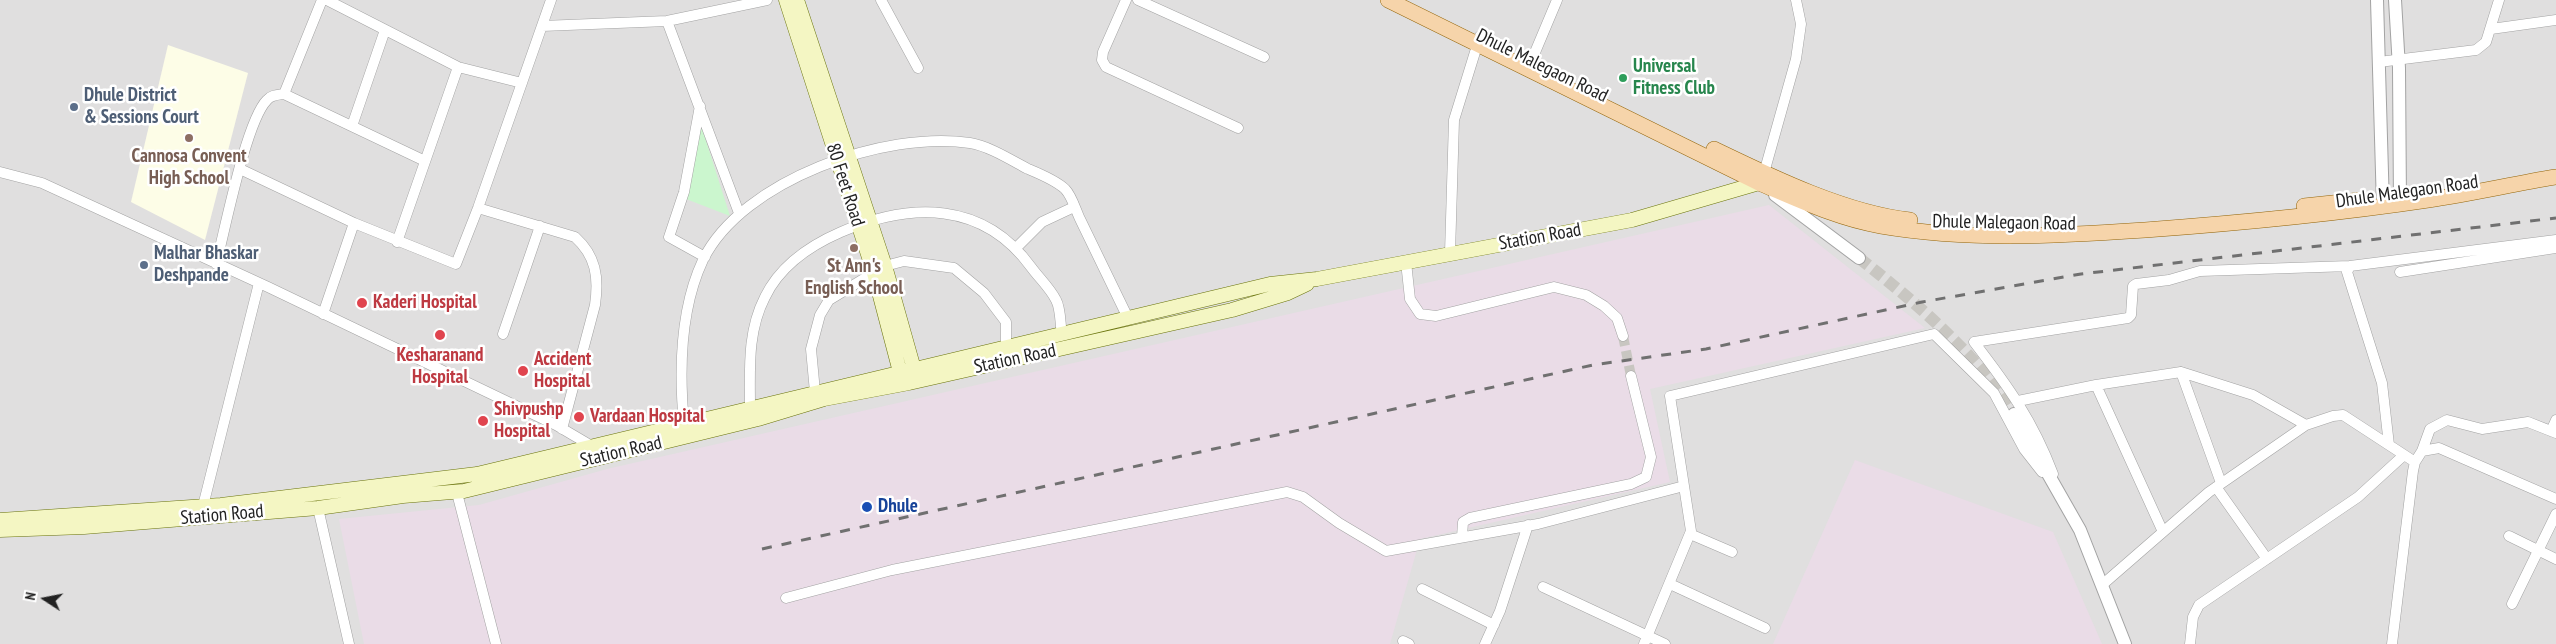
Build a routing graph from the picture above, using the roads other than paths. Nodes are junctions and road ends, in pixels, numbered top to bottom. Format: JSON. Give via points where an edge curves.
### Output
{"nodes":[{"id":1,"x":322,"y":0,"type":"edge"},
{"id":2,"x":327,"y":0,"type":"edge"},
{"id":3,"x":551,"y":0,"type":"edge"},
{"id":4,"x":767,"y":0,"type":"edge"},
{"id":5,"x":786,"y":0,"type":"edge"},
{"id":6,"x":797,"y":0,"type":"edge"},
{"id":7,"x":881,"y":0,"type":"edge"},
{"id":8,"x":1126,"y":0,"type":"edge"},
{"id":9,"x":1138,"y":0,"type":"edge"},
{"id":10,"x":1388,"y":0,"type":"edge"},
{"id":11,"x":1407,"y":0,"type":"edge"},
{"id":12,"x":1557,"y":0,"type":"edge"},
{"id":13,"x":1796,"y":0,"type":"edge"},
{"id":14,"x":2377,"y":0,"type":"edge"},
{"id":15,"x":2395,"y":0,"type":"edge"},
{"id":16,"x":2499,"y":0,"type":"edge"},
{"id":17,"x":2556,"y":20,"type":"edge"},
{"id":18,"x":667,"y":21,"type":"junction"},
{"id":19,"x":542,"y":26,"type":"junction"},
{"id":20,"x":2491,"y":28,"type":"junction"},
{"id":21,"x":385,"y":30,"type":"junction"},
{"id":22,"x":1478,"y":40,"type":"junction"},
{"id":23,"x":1264,"y":57,"type":"dead end"},
{"id":24,"x":2379,"y":62,"type":"junction"},
{"id":25,"x":2398,"y":62,"type":"junction"},
{"id":26,"x":1530,"y":66,"type":"junction"},
{"id":27,"x":458,"y":67,"type":"junction"},
{"id":28,"x":918,"y":68,"type":"dead end"},
{"id":29,"x":522,"y":84,"type":"junction"},
{"id":30,"x":284,"y":94,"type":"junction"},
{"id":31,"x":700,"y":105,"type":"junction"},
{"id":32,"x":352,"y":126,"type":"junction"},
{"id":33,"x":1238,"y":128,"type":"dead end"},
{"id":34,"x":843,"y":158,"type":"junction"},
{"id":35,"x":425,"y":161,"type":"junction"},
{"id":36,"x":2556,"y":167,"type":"edge"},
{"id":37,"x":240,"y":169,"type":"junction"},
{"id":38,"x":0,"y":172,"type":"edge"},
{"id":39,"x":2556,"y":177,"type":"edge"},
{"id":40,"x":1762,"y":178,"type":"junction"},
{"id":41,"x":2400,"y":199,"type":"junction"},
{"id":42,"x":2383,"y":202,"type":"junction"},
{"id":43,"x":1074,"y":207,"type":"junction"},
{"id":44,"x":478,"y":208,"type":"junction"},
{"id":45,"x":739,"y":213,"type":"junction"},
{"id":46,"x":354,"y":223,"type":"junction"},
{"id":47,"x":864,"y":223,"type":"junction"},
{"id":48,"x":540,"y":226,"type":"junction"},
{"id":49,"x":2556,"y":240,"type":"edge"},
{"id":50,"x":397,"y":242,"type":"junction"},
{"id":51,"x":1017,"y":247,"type":"junction"},
{"id":52,"x":2556,"y":248,"type":"edge"},
{"id":53,"x":1450,"y":253,"type":"junction"},
{"id":54,"x":705,"y":258,"type":"junction"},
{"id":55,"x":1859,"y":258,"type":"tunnel mouth"},
{"id":56,"x":1406,"y":262,"type":"junction"},
{"id":57,"x":216,"y":264,"type":"junction"},
{"id":58,"x":2350,"y":266,"type":"junction"},
{"id":59,"x":880,"y":270,"type":"junction"},
{"id":60,"x":2400,"y":272,"type":"dead end"},
{"id":61,"x":1317,"y":279,"type":"junction"},
{"id":62,"x":259,"y":283,"type":"junction"},
{"id":63,"x":323,"y":314,"type":"junction"},
{"id":64,"x":1128,"y":318,"type":"junction"},
{"id":65,"x":503,"y":334,"type":"dead end"},
{"id":66,"x":1062,"y":334,"type":"junction"},
{"id":67,"x":1623,"y":336,"type":"tunnel mouth"},
{"id":68,"x":1006,"y":347,"type":"junction"},
{"id":69,"x":914,"y":369,"type":"junction"},
{"id":70,"x":900,"y":372,"type":"junction"},
{"id":71,"x":2181,"y":372,"type":"junction"},
{"id":72,"x":1631,"y":376,"type":"tunnel mouth"},
{"id":73,"x":2096,"y":384,"type":"junction"},
{"id":74,"x":815,"y":392,"type":"junction"},
{"id":75,"x":2018,"y":401,"type":"junction"},
{"id":76,"x":750,"y":408,"type":"junction"},
{"id":77,"x":2014,"y":414,"type":"tunnel mouth"},
{"id":78,"x":2556,"y":420,"type":"edge"},
{"id":79,"x":684,"y":424,"type":"junction"},
{"id":80,"x":2306,"y":425,"type":"junction"},
{"id":81,"x":562,"y":429,"type":"junction"},
{"id":82,"x":2553,"y":432,"type":"edge"},
{"id":83,"x":2389,"y":445,"type":"junction"},
{"id":84,"x":592,"y":446,"type":"junction"},
{"id":85,"x":2422,"y":451,"type":"junction"},
{"id":86,"x":607,"y":455,"type":"junction"},
{"id":87,"x":2404,"y":455,"type":"junction"},
{"id":88,"x":2415,"y":462,"type":"junction"},
{"id":89,"x":2218,"y":485,"type":"junction"},
{"id":90,"x":1684,"y":486,"type":"junction"},
{"id":91,"x":457,"y":493,"type":"junction"},
{"id":92,"x":2063,"y":498,"type":"junction"},
{"id":93,"x":2556,"y":499,"type":"edge"},
{"id":94,"x":203,"y":506,"type":"junction"},
{"id":95,"x":318,"y":508,"type":"junction"},
{"id":96,"x":2556,"y":514,"type":"edge"},
{"id":97,"x":0,"y":520,"type":"edge"},
{"id":98,"x":1528,"y":525,"type":"junction"},
{"id":99,"x":0,"y":530,"type":"edge"},
{"id":100,"x":2163,"y":532,"type":"junction"},
{"id":101,"x":1690,"y":534,"type":"junction"},
{"id":102,"x":2509,"y":536,"type":"dead end"},
{"id":103,"x":1462,"y":537,"type":"junction"},
{"id":104,"x":2539,"y":551,"type":"junction"},
{"id":105,"x":1732,"y":552,"type":"dead end"},
{"id":106,"x":2267,"y":559,"type":"junction"},
{"id":107,"x":2556,"y":559,"type":"edge"},
{"id":108,"x":1670,"y":584,"type":"junction"},
{"id":109,"x":2102,"y":585,"type":"junction"},
{"id":110,"x":1543,"y":587,"type":"dead end"},
{"id":111,"x":1422,"y":589,"type":"dead end"},
{"id":112,"x":786,"y":598,"type":"dead end"},
{"id":113,"x":2512,"y":604,"type":"dead end"},
{"id":114,"x":1494,"y":625,"type":"junction"},
{"id":115,"x":1765,"y":628,"type":"dead end"},
{"id":116,"x":1646,"y":640,"type":"edge"},
{"id":117,"x":349,"y":644,"type":"edge"},
{"id":118,"x":496,"y":644,"type":"edge"},
{"id":119,"x":1485,"y":644,"type":"edge"},
{"id":120,"x":1665,"y":644,"type":"edge"},
{"id":121,"x":2125,"y":644,"type":"edge"},
{"id":122,"x":2190,"y":644,"type":"edge"},
{"id":123,"x":2392,"y":644,"type":"edge"}],
"edges":[{"from":1,"to":30,"type":"street"},
{"from":2,"to":21,"type":"street"},
{"from":3,"to":19,"type":"street"},
{"from":4,"to":18,"type":"street"},
{"from":5,"to":34,"type":"main road","name":"80 Feet Road"},
{"from":6,"to":34,"type":"main road","name":"80 Feet Road"},
{"from":7,"to":28,"type":"street"},
{"from":8,"to":33,"type":"street","via":[[1103,52],[1102,60],[1106,67]]},
{"from":9,"to":23,"type":"street"},
{"from":10,"to":22,"type":"main road"},
{"from":11,"to":22,"type":"main road","name":"Dhule Malegaon Road"},
{"from":12,"to":26,"type":"street"},
{"from":13,"to":40,"type":"street","via":[[1801,24],[1796,59]]},
{"from":14,"to":24,"type":"street"},
{"from":15,"to":25,"type":"street"},
{"from":16,"to":20,"type":"street"},
{"from":17,"to":20,"type":"street"},
{"from":18,"to":19,"type":"street"},
{"from":18,"to":31,"type":"street"},
{"from":19,"to":29,"type":"street"},
{"from":20,"to":25,"type":"street","via":[[2486,42],[2476,50]]},
{"from":21,"to":27,"type":"street"},
{"from":21,"to":32,"type":"street"},
{"from":22,"to":26,"type":"main road","name":"Dhule Malegaon Road"},
{"from":22,"to":53,"type":"street","via":[[1454,120]]},
{"from":24,"to":25,"type":"street"},
{"from":24,"to":42,"type":"street"},
{"from":25,"to":41,"type":"street"},
{"from":26,"to":40,"type":"main road","name":"Dhule Malegaon Road"},
{"from":27,"to":29,"type":"street"},
{"from":27,"to":35,"type":"street"},
{"from":29,"to":44,"type":"street"},
{"from":30,"to":32,"type":"street"},
{"from":30,"to":37,"type":"street","via":[[271,96],[258,112]]},
{"from":31,"to":45,"type":"street"},
{"from":31,"to":54,"type":"street","via":[[684,192],[669,237]]},
{"from":32,"to":35,"type":"street"},
{"from":34,"to":43,"type":"street","via":[[897,144],[926,141],[971,143],[1066,190]]},
{"from":34,"to":45,"type":"street","via":[[778,187]]},
{"from":34,"to":47,"type":"main road","name":"80 Feet Road"},
{"from":35,"to":50,"type":"street"},
{"from":36,"to":41,"type":"main road","name":"Dhule Malegaon Road"},
{"from":37,"to":46,"type":"street"},
{"from":37,"to":57,"type":"street"},
{"from":38,"to":57,"type":"street","via":[[42,184]]},
{"from":39,"to":41,"type":"main road","name":"Dhule Malegaon Road"},
{"from":40,"to":42,"type":"main road","name":"Dhule Malegaon Road","via":[[1899,219],[1982,226],[2038,227]]},
{"from":40,"to":53,"type":"main road","name":"Station Road","via":[[1632,220]]},
{"from":40,"to":55,"type":"street"},
{"from":41,"to":42,"type":"main road","name":"Dhule Malegaon Road"},
{"from":43,"to":51,"type":"street","via":[[1042,222]]},
{"from":43,"to":64,"type":"street"},
{"from":44,"to":48,"type":"street"},
{"from":44,"to":50,"type":"street","via":[[456,264]]},
{"from":45,"to":54,"type":"street"},
{"from":46,"to":50,"type":"street"},
{"from":46,"to":63,"type":"street"},
{"from":47,"to":51,"type":"street","via":[[899,214],[956,214],[980,222]]},
{"from":47,"to":59,"type":"main road","name":"80 Feet Road"},
{"from":47,"to":76,"type":"street","via":[[824,240],[776,278],[756,317],[750,344]]},
{"from":48,"to":65,"type":"street"},
{"from":48,"to":81,"type":"street","via":[[574,236],[584,245],[596,270],[598,285]]},
{"from":49,"to":58,"type":"street"},
{"from":51,"to":66,"type":"street","via":[[1057,302]]},
{"from":52,"to":60,"type":"street"},
{"from":53,"to":56,"type":"main road","name":"Station Road"},
{"from":54,"to":79,"type":"street","via":[[694,288],[682,348],[680,380]]},
{"from":56,"to":61,"type":"main road","name":"Station Road"},
{"from":56,"to":67,"type":"street","via":[[1410,299],[1420,314],[1436,316],[1554,287],[1586,295],[1604,306],[1617,318]]},
{"from":57,"to":62,"type":"street"},
{"from":58,"to":75,"type":"street","via":[[2200,271],[2169,280],[2136,284],[2128,318],[1974,342]]},
{"from":58,"to":83,"type":"street","via":[[2347,272],[2382,383]]},
{"from":59,"to":68,"type":"street","via":[[904,261],[954,268],[984,293],[1006,322]]},
{"from":59,"to":69,"type":"main road","name":"80 Feet Road"},
{"from":59,"to":70,"type":"main road","name":"80 Feet Road"},
{"from":59,"to":74,"type":"street","via":[[829,300],[820,315],[811,350]]},
{"from":61,"to":64,"type":"main road","name":"Station Road","via":[[1275,283]]},
{"from":61,"to":86,"type":"main road","name":"Station Road","via":[[1288,293],[1232,310],[824,399],[758,419]]},
{"from":62,"to":63,"type":"street"},
{"from":62,"to":94,"type":"street"},
{"from":63,"to":81,"type":"street"},
{"from":64,"to":66,"type":"main road","name":"Station Road"},
{"from":66,"to":68,"type":"main road","name":"Station Road"},
{"from":68,"to":69,"type":"main road","name":"Station Road"},
{"from":69,"to":70,"type":"main road","name":"Station Road"},
{"from":70,"to":74,"type":"main road","name":"Station Road"},
{"from":71,"to":73,"type":"street"},
{"from":71,"to":80,"type":"street","via":[[2254,395]]},
{"from":71,"to":89,"type":"street"},
{"from":72,"to":103,"type":"street","via":[[1651,456],[1646,477],[1631,484],[1470,518],[1463,522]]},
{"from":73,"to":75,"type":"street"},
{"from":73,"to":100,"type":"street"},
{"from":74,"to":76,"type":"main road","name":"Station Road"},
{"from":75,"to":92,"type":"street","via":[[2039,437]]},
{"from":76,"to":79,"type":"main road","name":"Station Road"},
{"from":77,"to":92,"type":"street"},
{"from":78,"to":82,"type":"street"},
{"from":79,"to":84,"type":"main road","name":"Station Road"},
{"from":80,"to":83,"type":"street","via":[[2343,415]]},
{"from":80,"to":89,"type":"street"},
{"from":81,"to":84,"type":"street"},
{"from":82,"to":85,"type":"street","via":[[2528,422],[2482,429],[2447,420],[2430,429]]},
{"from":83,"to":87,"type":"street"},
{"from":84,"to":86,"type":"street"},
{"from":84,"to":94,"type":"main road","name":"Station Road","via":[[477,474]]},
{"from":85,"to":88,"type":"street"},
{"from":85,"to":93,"type":"street","via":[[2439,448]]},
{"from":86,"to":91,"type":"main road","name":"Station Road"},
{"from":87,"to":88,"type":"street"},
{"from":87,"to":106,"type":"street","via":[[2358,497]]},
{"from":88,"to":123,"type":"street"},
{"from":89,"to":100,"type":"street"},
{"from":89,"to":106,"type":"street"},
{"from":90,"to":92,"type":"street","via":[[1670,396],[1934,334],[1994,393],[2024,449]]},
{"from":90,"to":98,"type":"street"},
{"from":90,"to":101,"type":"street"},
{"from":91,"to":95,"type":"main road","name":"Station Road","via":[[403,496]]},
{"from":91,"to":118,"type":"street"},
{"from":92,"to":109,"type":"street"},
{"from":94,"to":97,"type":"main road","name":"Station Road"},
{"from":95,"to":99,"type":"main road","name":"Station Road"},
{"from":95,"to":117,"type":"street"},
{"from":96,"to":104,"type":"street"},
{"from":98,"to":103,"type":"street"},
{"from":98,"to":114,"type":"street"},
{"from":100,"to":109,"type":"street"},
{"from":101,"to":105,"type":"street"},
{"from":101,"to":108,"type":"street"},
{"from":102,"to":104,"type":"street"},
{"from":103,"to":112,"type":"street","via":[[1386,550],[1303,497],[1287,492],[892,570]]},
{"from":104,"to":107,"type":"street"},
{"from":104,"to":113,"type":"street"},
{"from":106,"to":122,"type":"street","via":[[2199,605],[2193,617]]},
{"from":108,"to":115,"type":"street"},
{"from":108,"to":116,"type":"street"},
{"from":109,"to":121,"type":"street"},
{"from":110,"to":116,"type":"street"},
{"from":111,"to":114,"type":"street"},
{"from":114,"to":119,"type":"street"},
{"from":116,"to":120,"type":"street"}]}
